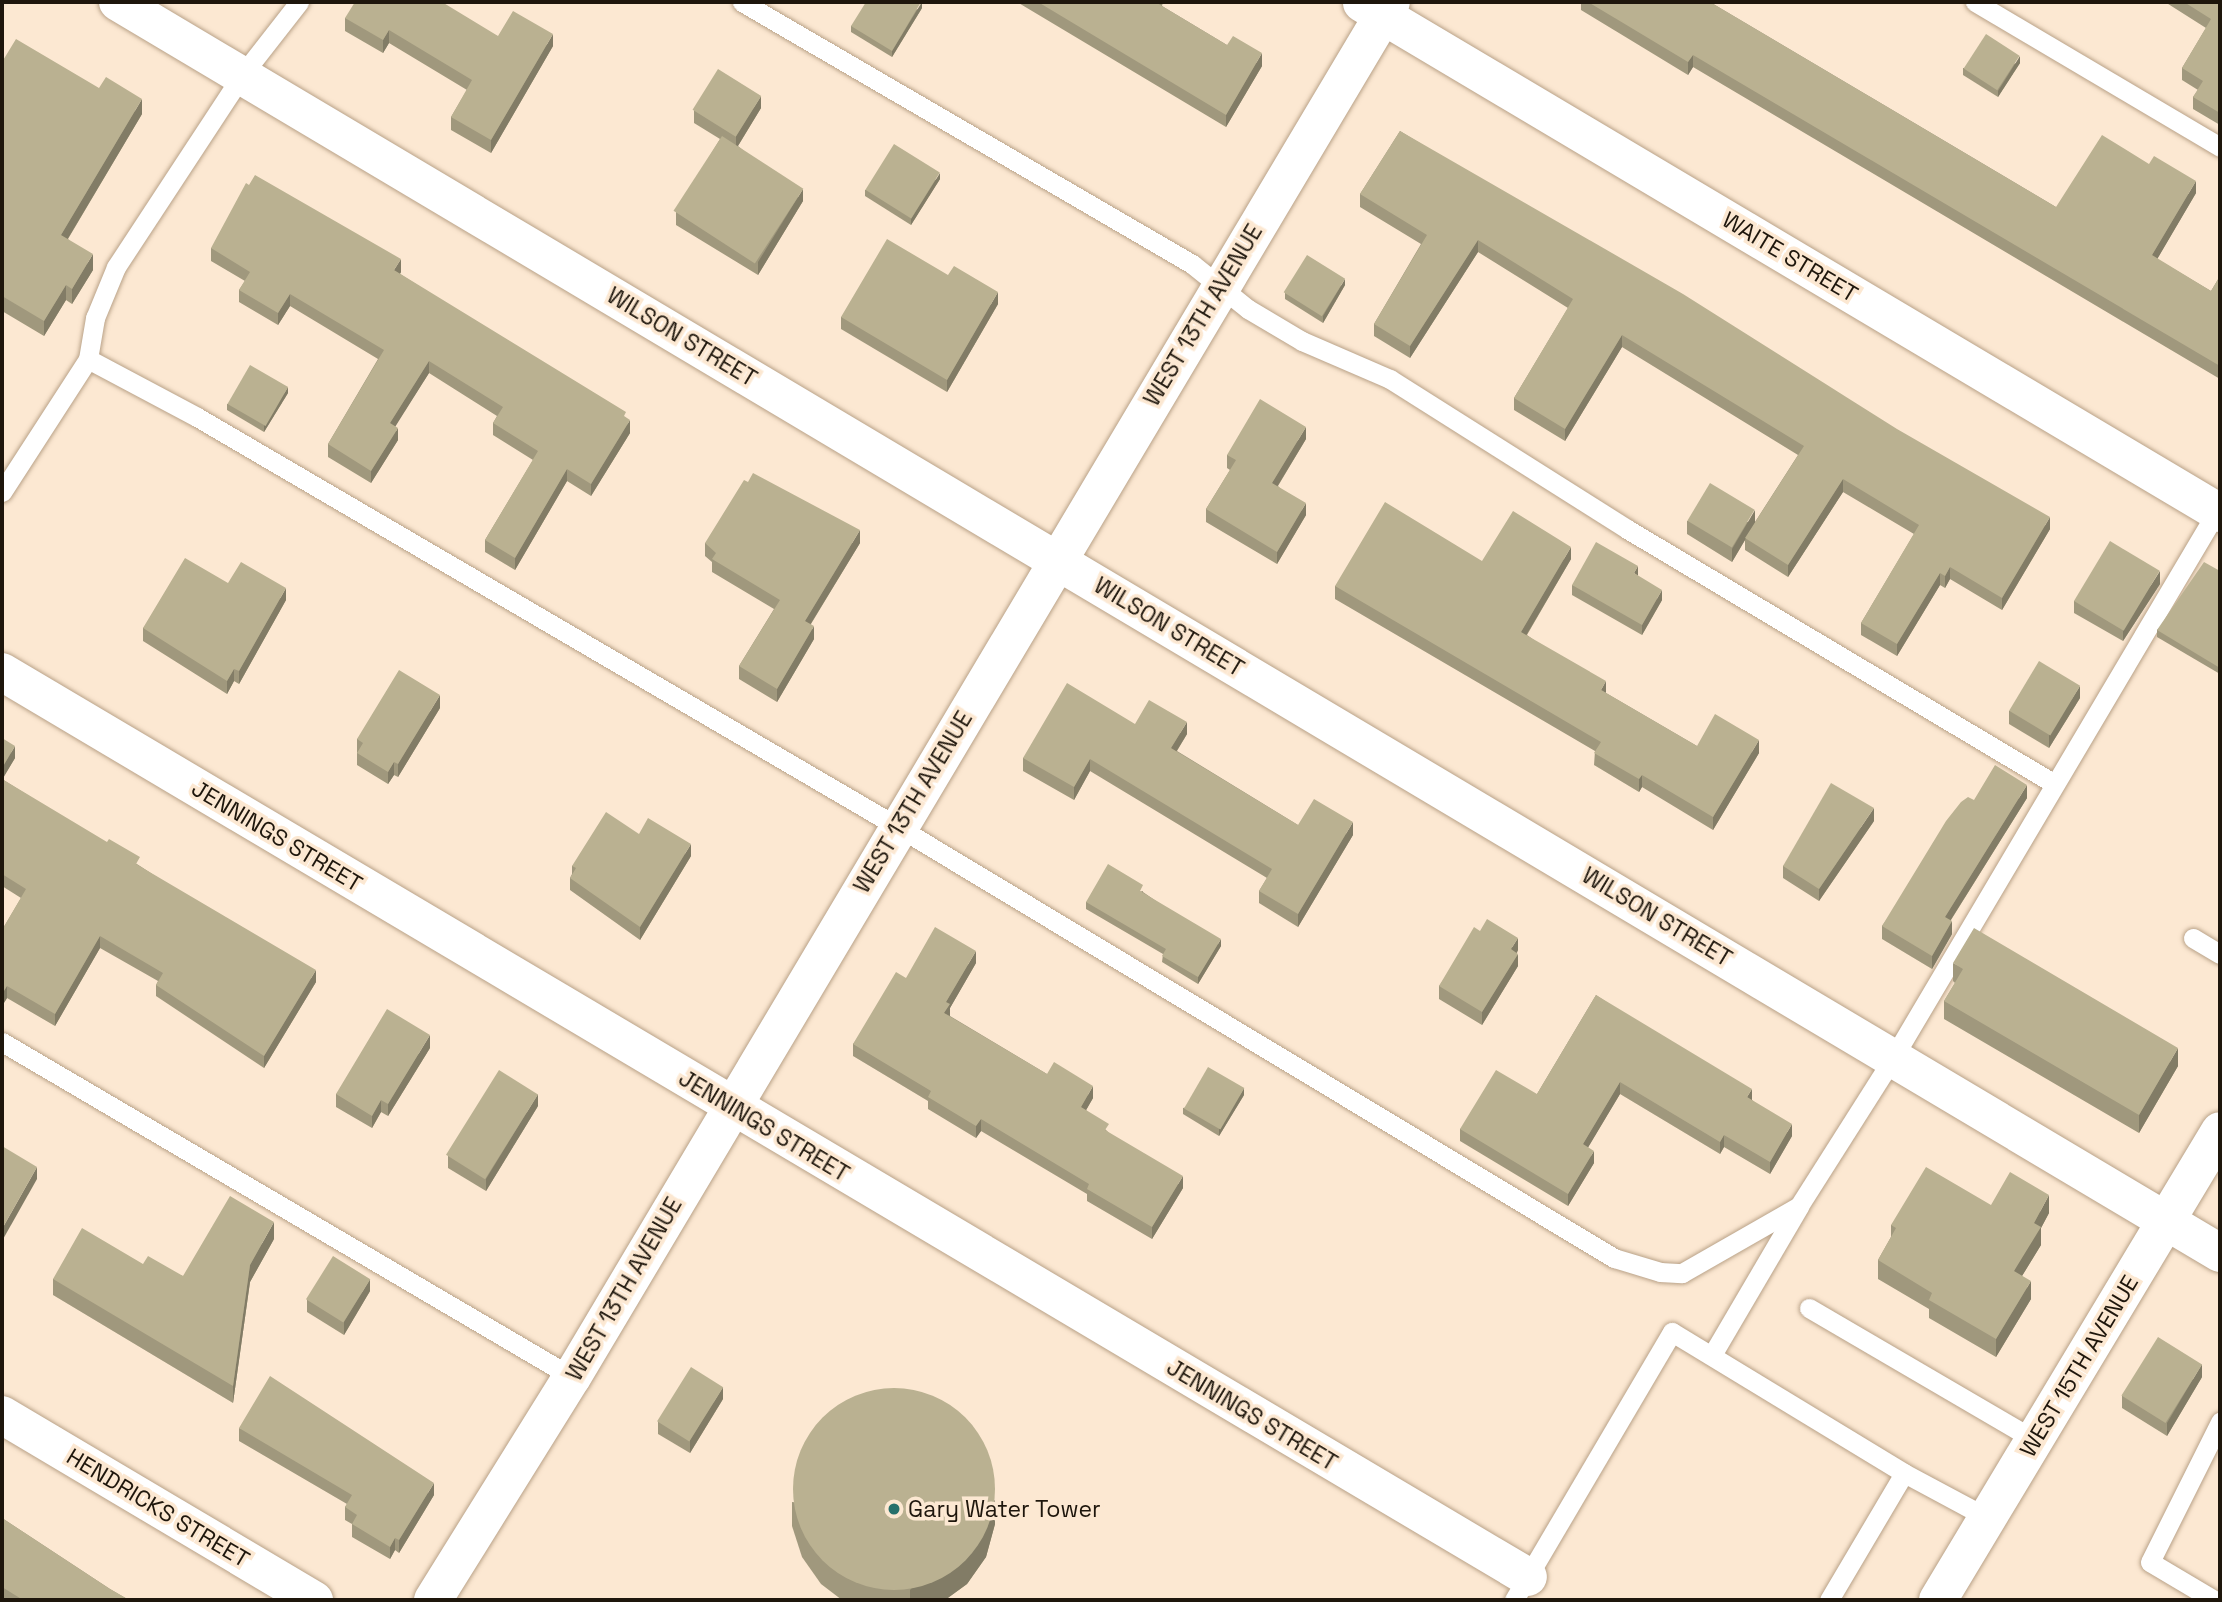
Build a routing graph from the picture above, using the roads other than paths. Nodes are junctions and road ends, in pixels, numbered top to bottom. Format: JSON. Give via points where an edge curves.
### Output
{"nodes":[{"id":1,"x":118,"y":2,"type":"edge"},
{"id":2,"x":299,"y":2,"type":"edge"},
{"id":3,"x":742,"y":2,"type":"edge"},
{"id":4,"x":1975,"y":2,"type":"edge"},
{"id":5,"x":1378,"y":6,"type":"edge"},
{"id":6,"x":242,"y":75,"type":"junction"},
{"id":7,"x":2220,"y":147,"type":"edge"},
{"id":8,"x":1219,"y":286,"type":"junction"},
{"id":9,"x":88,"y":359,"type":"junction"},
{"id":10,"x":2,"y":492,"type":"edge"},
{"id":11,"x":2219,"y":510,"type":"edge"},
{"id":12,"x":1058,"y":560,"type":"junction"},
{"id":13,"x":2,"y":672,"type":"edge"},
{"id":14,"x":2056,"y":784,"type":"junction"},
{"id":15,"x":898,"y":827,"type":"junction"},
{"id":16,"x":2193,"y":938,"type":"dead end"},
{"id":17,"x":2220,"y":954,"type":"edge"},
{"id":18,"x":2,"y":1042,"type":"edge"},
{"id":19,"x":1893,"y":1058,"type":"junction"},
{"id":20,"x":730,"y":1107,"type":"junction"},
{"id":21,"x":2220,"y":1131,"type":"edge"},
{"id":22,"x":1799,"y":1206,"type":"junction"},
{"id":23,"x":2166,"y":1220,"type":"junction"},
{"id":24,"x":2220,"y":1253,"type":"edge"},
{"id":25,"x":1809,"y":1308,"type":"dead end"},
{"id":26,"x":1712,"y":1355,"type":"junction"},
{"id":27,"x":572,"y":1377,"type":"junction"},
{"id":28,"x":2,"y":1415,"type":"edge"},
{"id":29,"x":2220,"y":1422,"type":"edge"},
{"id":30,"x":2035,"y":1440,"type":"junction"},
{"id":31,"x":1904,"y":1473,"type":"junction"},
{"id":32,"x":1988,"y":1518,"type":"junction"},
{"id":33,"x":1521,"y":1589,"type":"edge"},
{"id":34,"x":314,"y":1600,"type":"edge"},
{"id":35,"x":433,"y":1600,"type":"edge"},
{"id":36,"x":1829,"y":1600,"type":"edge"},
{"id":37,"x":1938,"y":1600,"type":"edge"},
{"id":38,"x":2214,"y":1600,"type":"edge"}],
"edges":[{"from":1,"to":6,"type":"street","name":"WILSON STREET"},
{"from":2,"to":6,"type":"lane"},
{"from":3,"to":8,"type":"lane","via":[[1192,264]]},
{"from":4,"to":7,"type":"lane"},
{"from":5,"to":8,"type":"street","name":"WEST 13TH AVENUE"},
{"from":5,"to":11,"type":"street","name":"WAITE STREET"},
{"from":6,"to":9,"type":"lane","via":[[116,267],[94,318]]},
{"from":6,"to":12,"type":"street","name":"WILSON STREET"},
{"from":8,"to":12,"type":"street","name":"WEST 13TH AVENUE"},
{"from":8,"to":14,"type":"lane","via":[[1302,341],[1390,379],[1627,529]]},
{"from":9,"to":10,"type":"lane"},
{"from":9,"to":15,"type":"lane","via":[[197,417]]},
{"from":11,"to":14,"type":"lane"},
{"from":12,"to":15,"type":"street","name":"WEST 13TH AVENUE"},
{"from":12,"to":19,"type":"street","name":"WILSON STREET"},
{"from":13,"to":20,"type":"street","name":"JENNINGS STREET"},
{"from":14,"to":19,"type":"lane"},
{"from":15,"to":20,"type":"street","name":"WEST 13TH AVENUE"},
{"from":15,"to":22,"type":"lane","via":[[1614,1258],[1660,1272],[1682,1273]]},
{"from":16,"to":17,"type":"lane"},
{"from":18,"to":27,"type":"lane"},
{"from":19,"to":22,"type":"lane"},
{"from":19,"to":23,"type":"street","name":"WILSON STREET"},
{"from":20,"to":27,"type":"street","name":"WEST 13TH AVENUE"},
{"from":20,"to":33,"type":"street","name":"JENNINGS STREET"},
{"from":21,"to":23,"type":"street","name":"WEST 15TH AVENUE"},
{"from":22,"to":26,"type":"lane"},
{"from":23,"to":24,"type":"street","name":"WILSON STREET"},
{"from":23,"to":30,"type":"street","name":"WEST 15TH AVENUE"},
{"from":25,"to":30,"type":"lane"},
{"from":26,"to":31,"type":"lane"},
{"from":26,"to":33,"type":"lane","via":[[1672,1332]]},
{"from":27,"to":35,"type":"street","name":"WEST 13TH AVENUE"},
{"from":28,"to":34,"type":"street","name":"HENDRICKS STREET"},
{"from":29,"to":38,"type":"lane","via":[[2150,1562]]},
{"from":30,"to":32,"type":"street","name":"WEST 15TH AVENUE"},
{"from":31,"to":32,"type":"lane"},
{"from":31,"to":36,"type":"lane"},
{"from":32,"to":37,"type":"street","name":"WEST 15TH AVENUE"}]}
